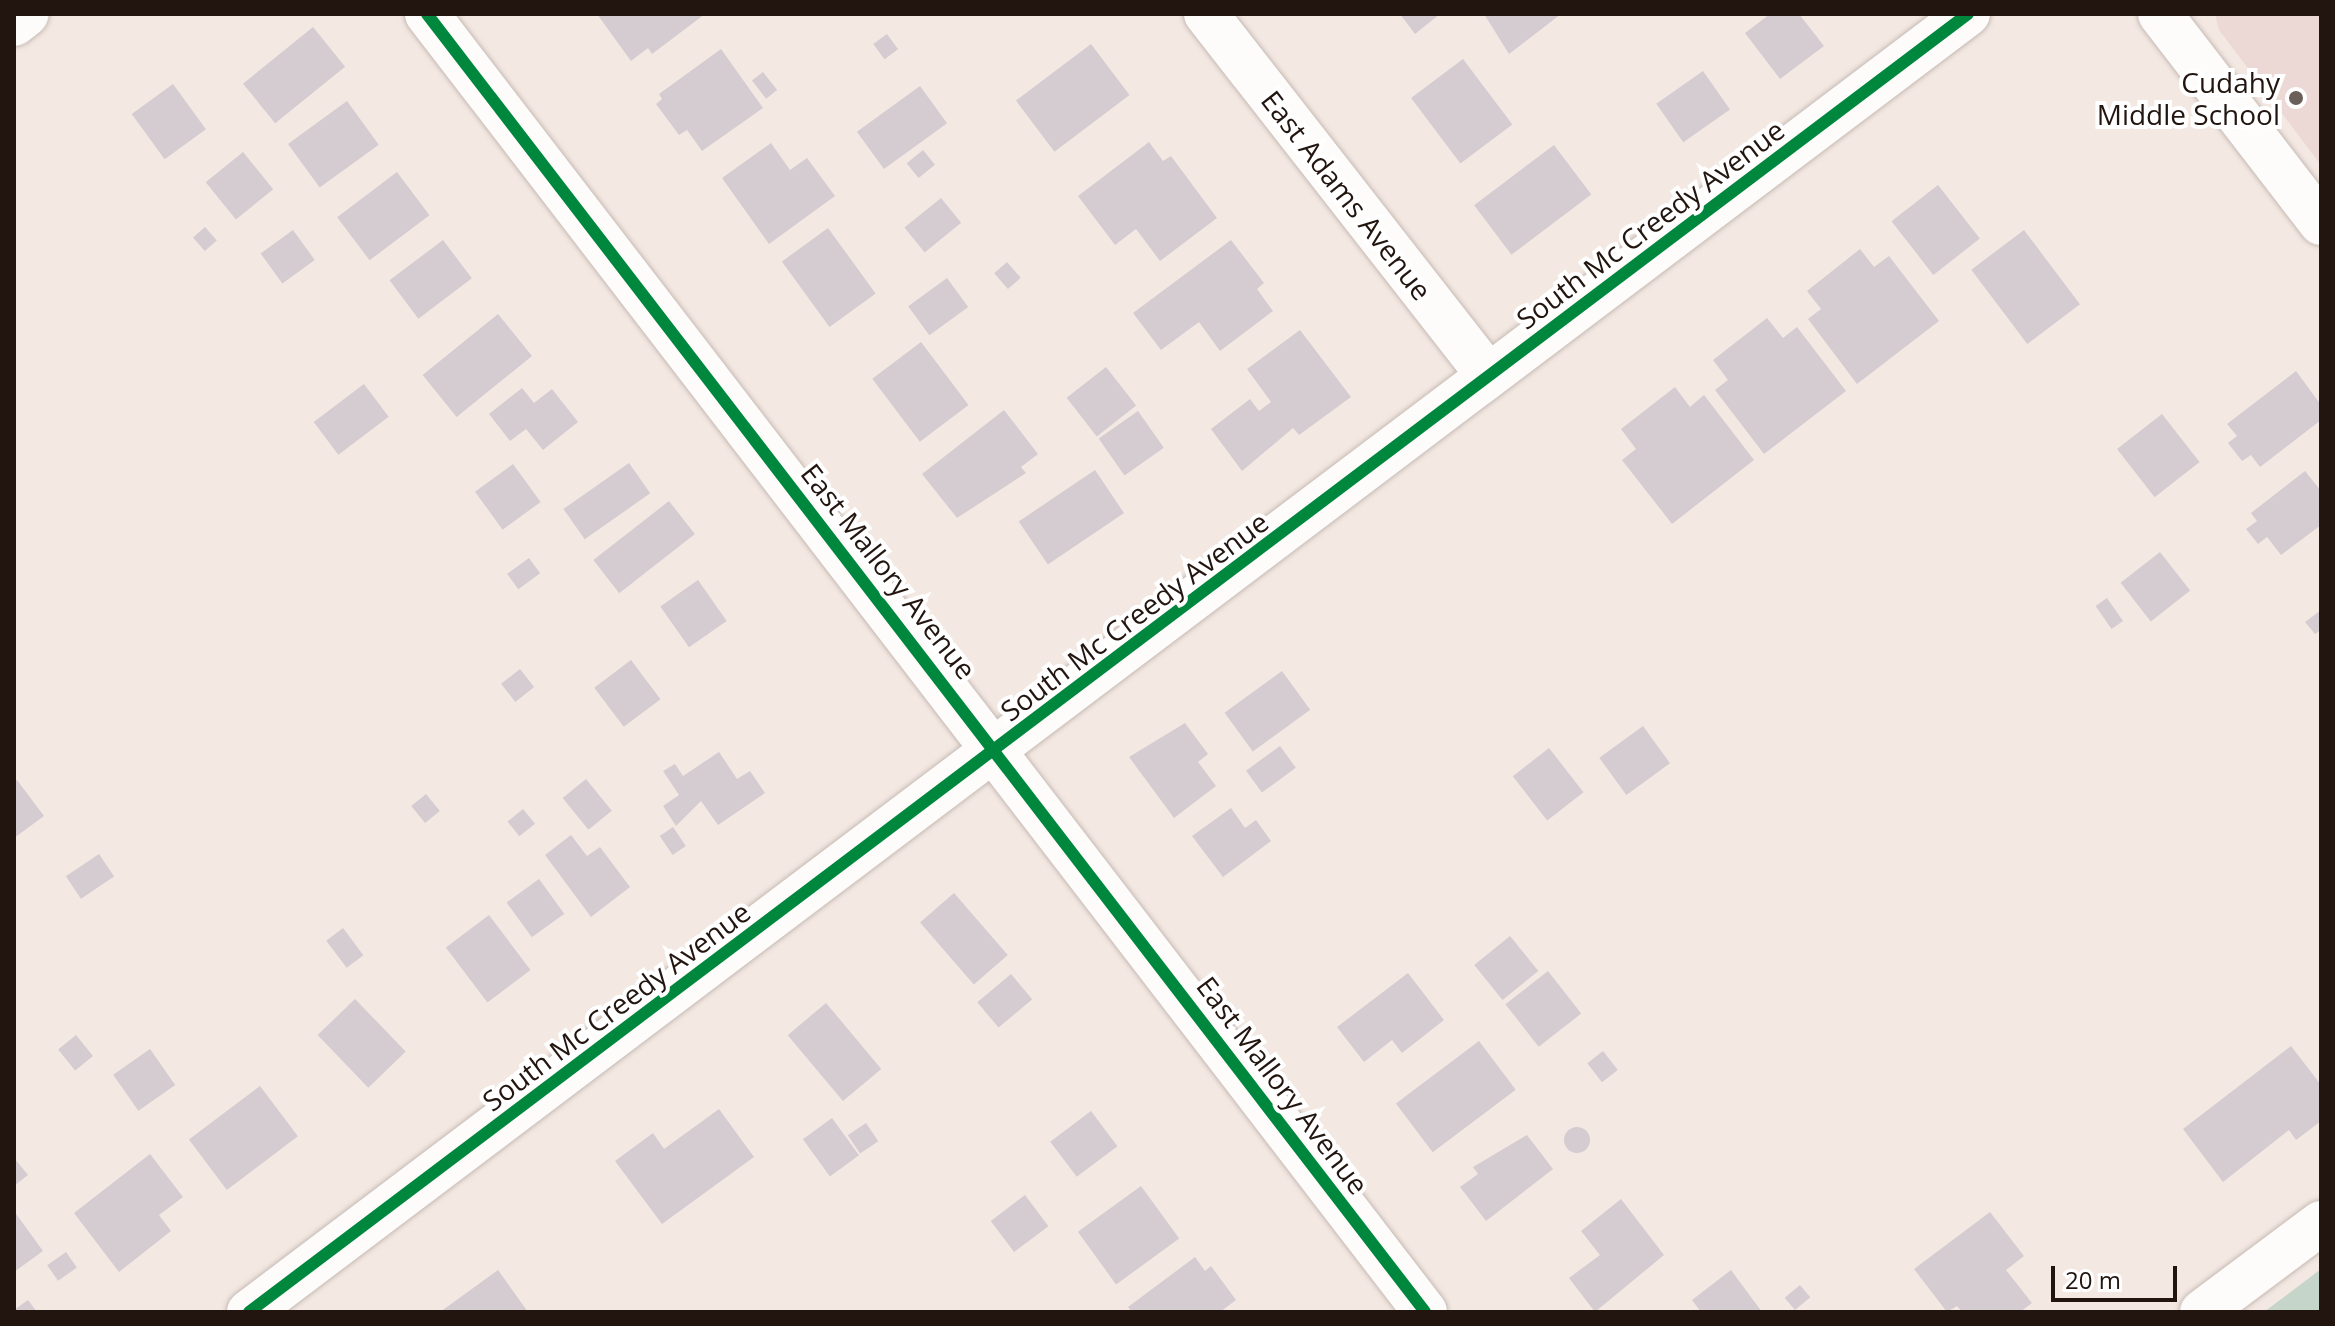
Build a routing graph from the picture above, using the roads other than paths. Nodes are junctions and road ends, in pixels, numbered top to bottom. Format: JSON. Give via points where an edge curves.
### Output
{"nodes":[{"id":1,"x":27,"y":14,"type":"edge"},
{"id":2,"x":427,"y":14,"type":"edge"},
{"id":3,"x":1206,"y":14,"type":"edge"},
{"id":4,"x":1968,"y":14,"type":"edge"},
{"id":5,"x":2160,"y":14,"type":"edge"},
{"id":6,"x":14,"y":24,"type":"edge"},
{"id":7,"x":2321,"y":223,"type":"edge"},
{"id":8,"x":1489,"y":376,"type":"junction"},
{"id":9,"x":997,"y":750,"type":"junction"},
{"id":10,"x":2321,"y":1223,"type":"edge"},
{"id":11,"x":249,"y":1312,"type":"edge"},
{"id":12,"x":1425,"y":1312,"type":"edge"},
{"id":13,"x":2202,"y":1312,"type":"edge"}],
"edges":[{"from":1,"to":6,"type":"street"},
{"from":2,"to":9,"type":"street","name":"East Mallory Avenue"},
{"from":3,"to":8,"type":"street","name":"East Adams Avenue"},
{"from":4,"to":8,"type":"street","name":"South Mc Creedy Avenue"},
{"from":5,"to":7,"type":"street"},
{"from":8,"to":9,"type":"street","name":"South Mc Creedy Avenue"},
{"from":9,"to":11,"type":"street","name":"South Mc Creedy Avenue"},
{"from":9,"to":12,"type":"street","name":"East Mallory Avenue"},
{"from":10,"to":13,"type":"street"}]}
